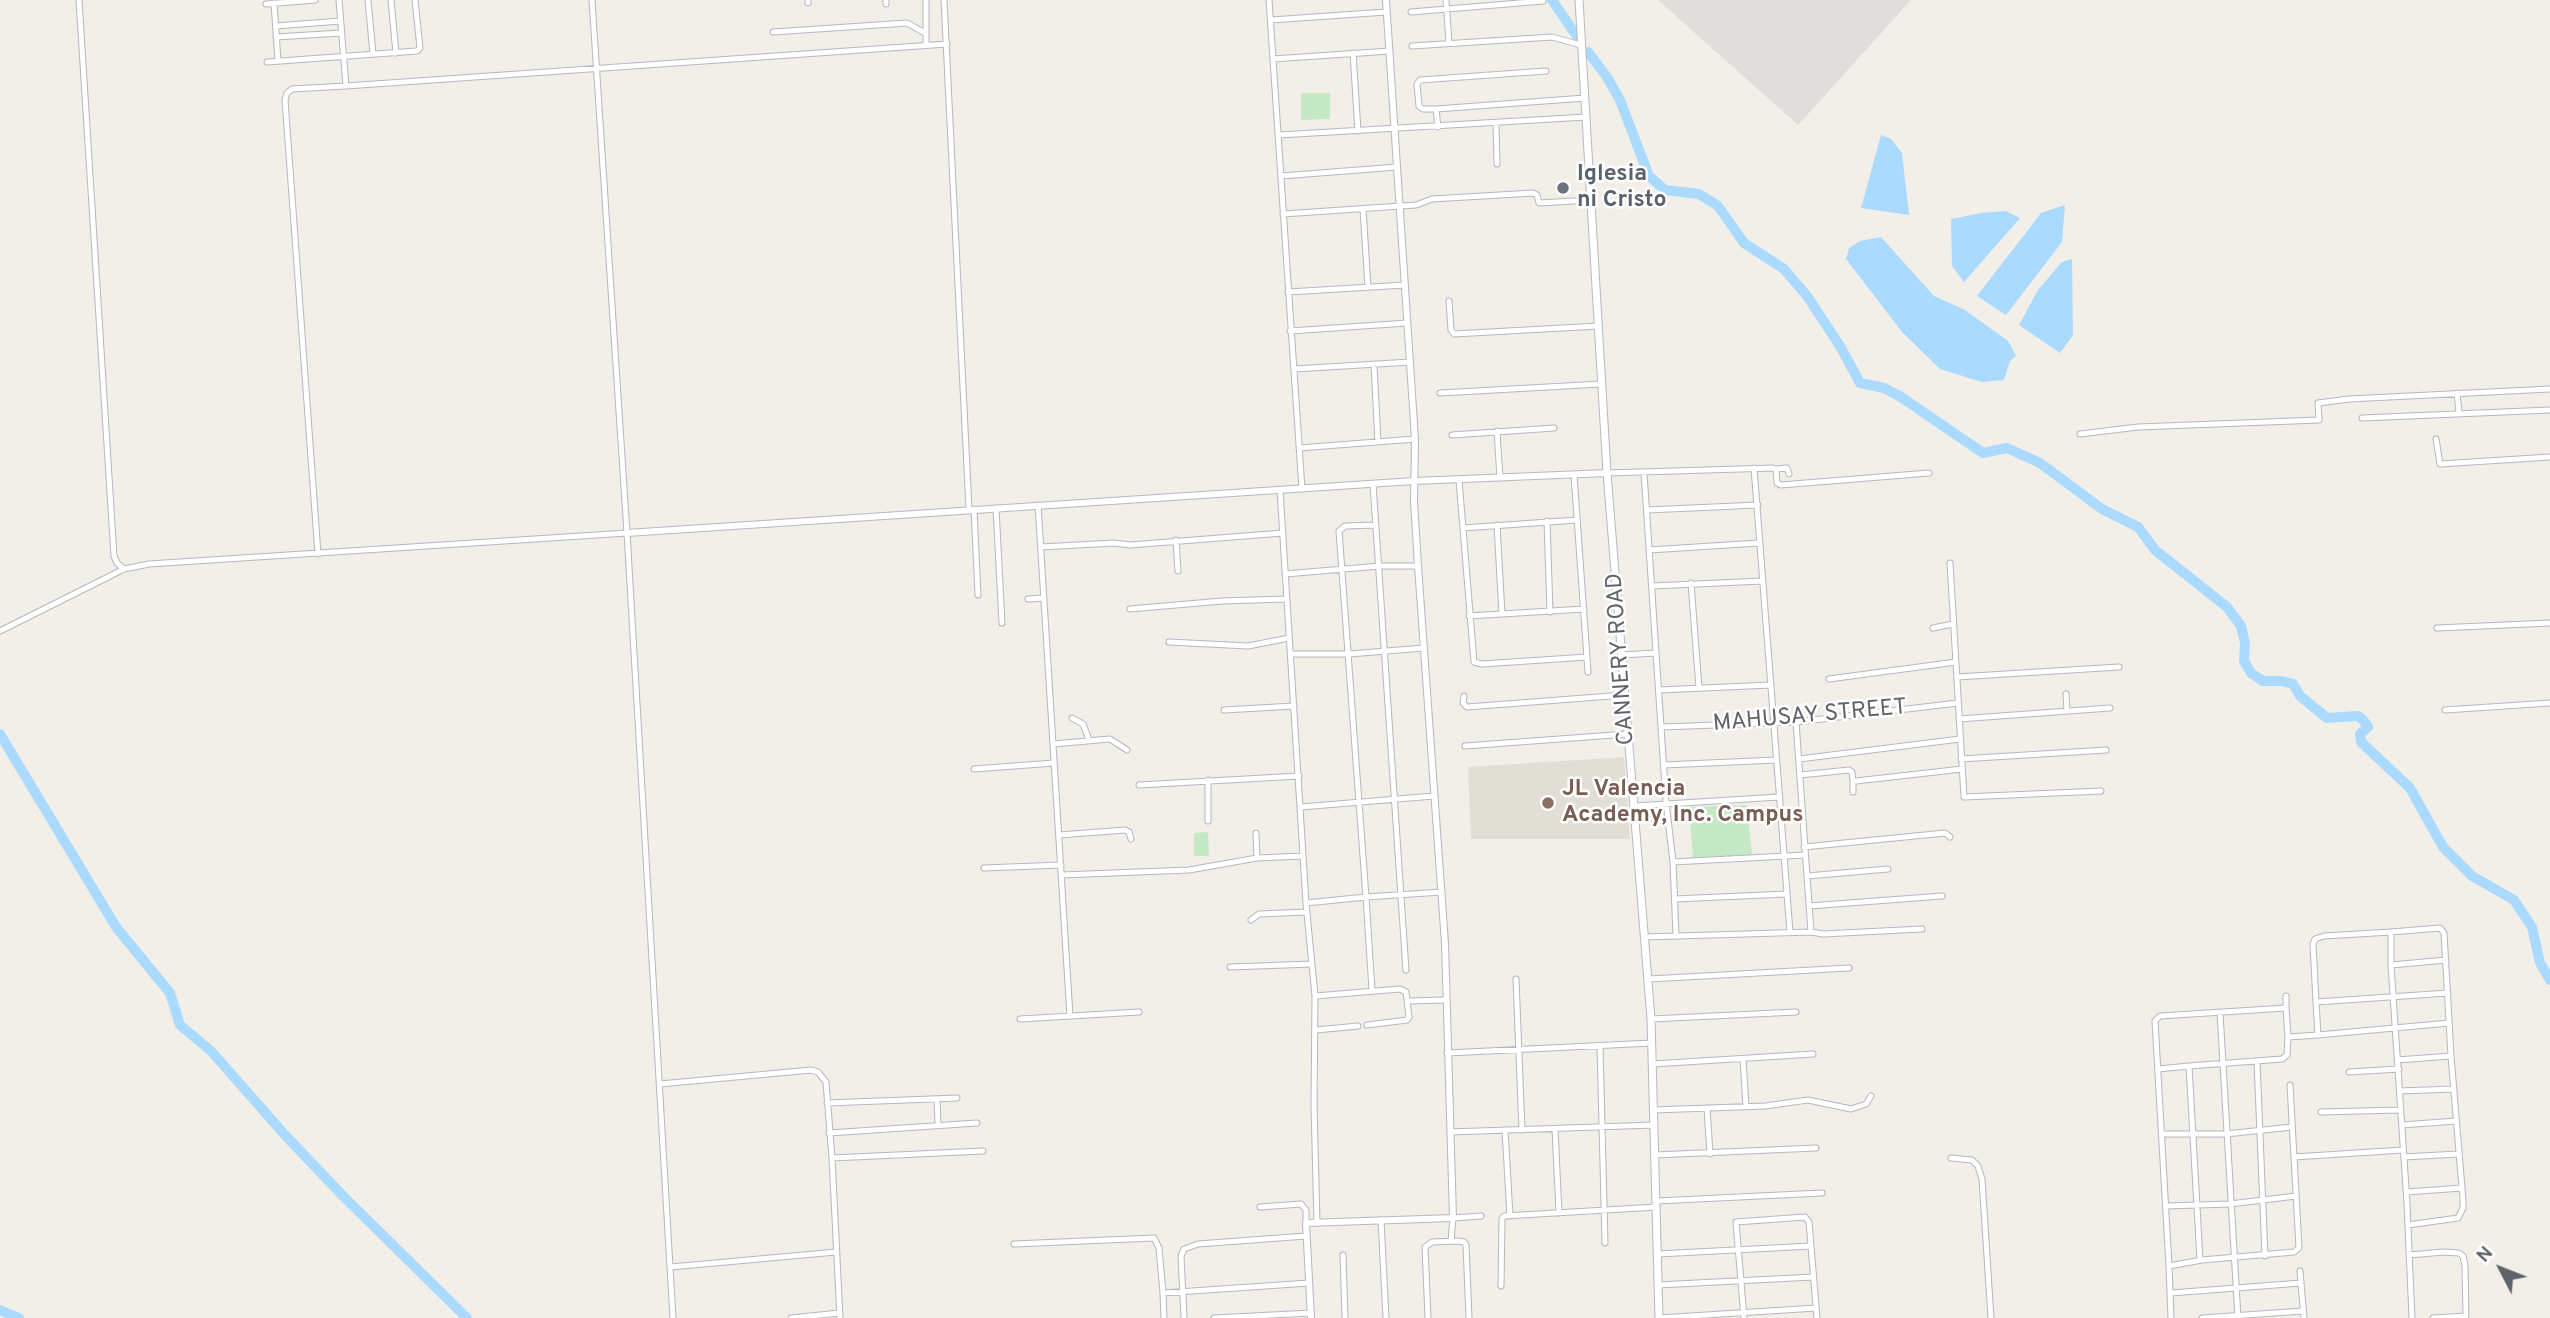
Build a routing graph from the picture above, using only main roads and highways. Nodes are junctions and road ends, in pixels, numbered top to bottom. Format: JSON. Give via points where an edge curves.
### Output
{"nodes":[{"id":1,"x":1579,"y":0,"type":"edge"},
{"id":2,"x":1659,"y":1318,"type":"edge"}],
"edges":[{"from":1,"to":2,"type":"main road","name":"CANNERY ROAD","via":[[1607,473],[1649,979]]}]}
